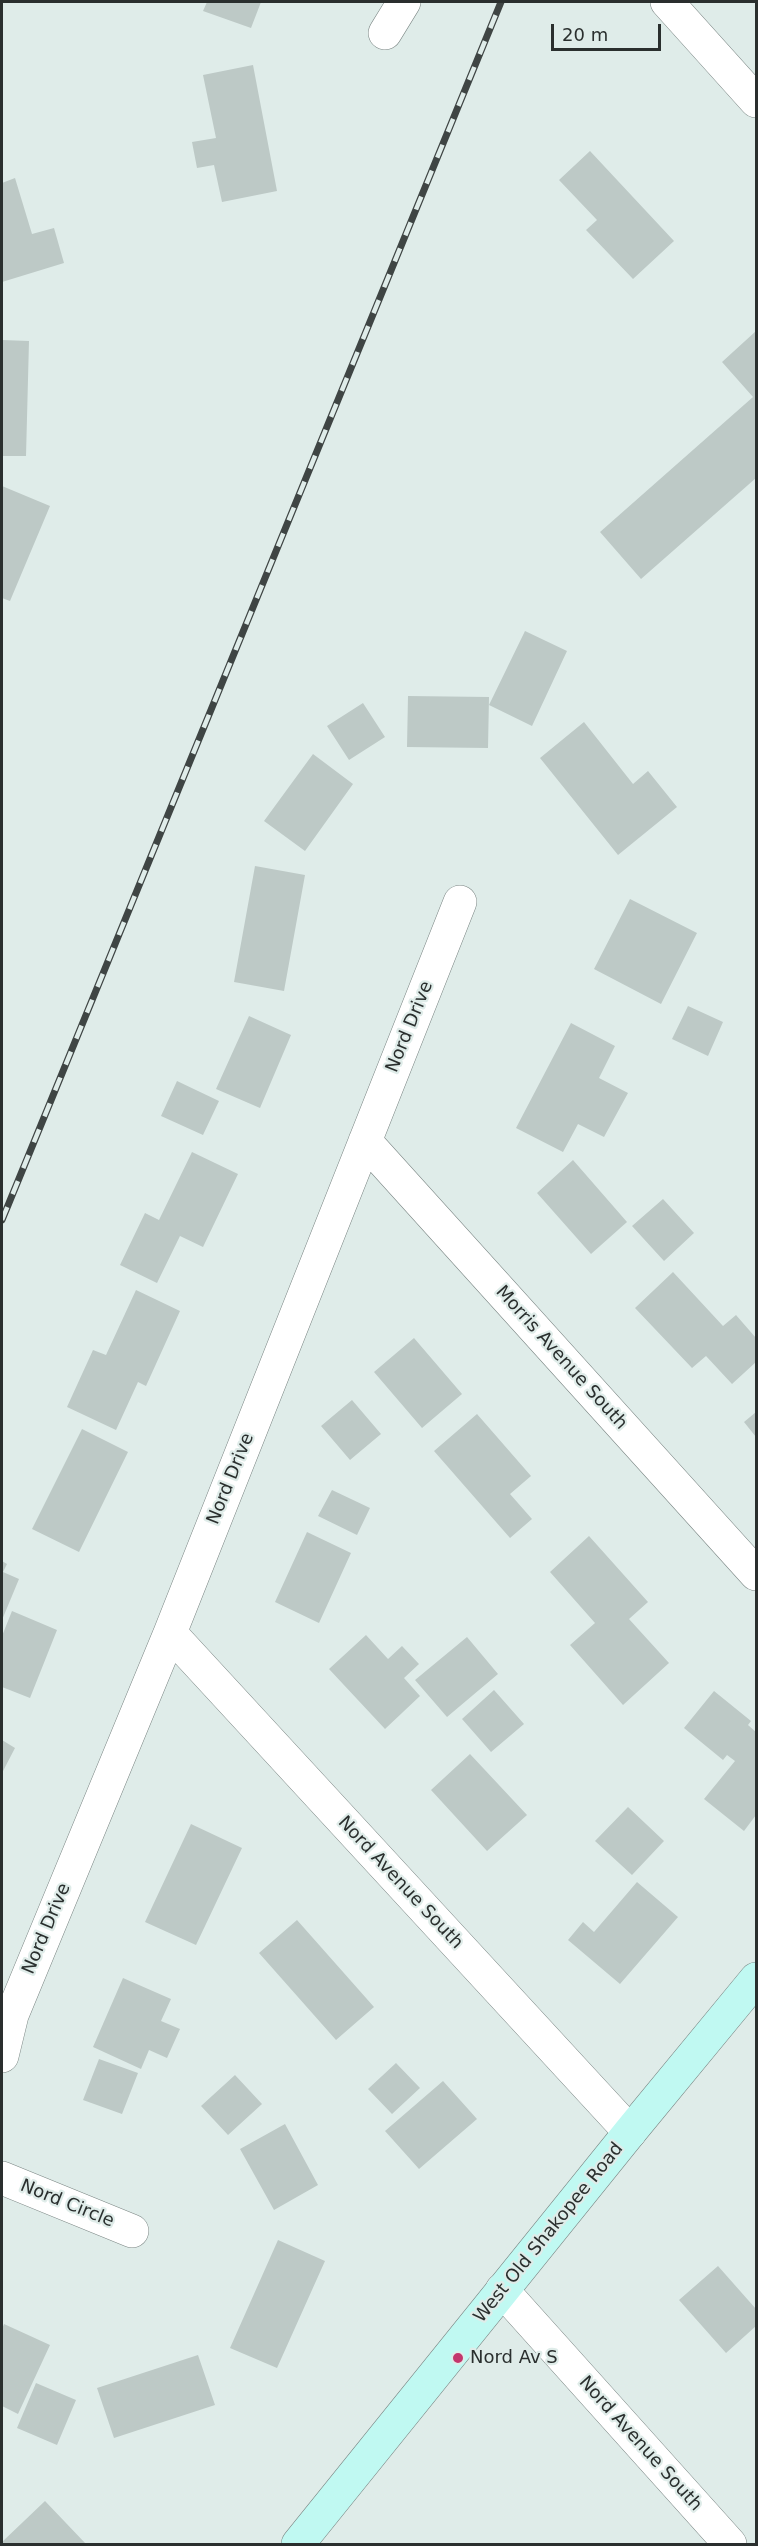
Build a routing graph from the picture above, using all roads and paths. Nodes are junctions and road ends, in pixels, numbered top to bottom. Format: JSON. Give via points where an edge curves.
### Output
{"nodes":[{"id":1,"x":404,"y":2,"type":"edge"},
{"id":2,"x":667,"y":2,"type":"edge"},
{"id":3,"x":385,"y":33,"type":"dead end"},
{"id":4,"x":756,"y":101,"type":"edge"},
{"id":5,"x":460,"y":902,"type":"dead end"},
{"id":6,"x":365,"y":1141,"type":"junction"},
{"id":7,"x":756,"y":1574,"type":"edge"},
{"id":8,"x":170,"y":1633,"type":"junction"},
{"id":9,"x":756,"y":1979,"type":"edge"},
{"id":10,"x":2,"y":2056,"type":"edge"},
{"id":11,"x":630,"y":2132,"type":"junction"},
{"id":12,"x":2,"y":2178,"type":"edge"},
{"id":13,"x":132,"y":2231,"type":"dead end"},
{"id":14,"x":502,"y":2290,"type":"junction"},
{"id":15,"x":298,"y":2544,"type":"edge"},
{"id":16,"x":730,"y":2544,"type":"edge"}],
"edges":[{"from":1,"to":3,"type":"street"},
{"from":2,"to":4,"type":"street"},
{"from":5,"to":6,"type":"street","name":"Nord Drive"},
{"from":6,"to":7,"type":"street","name":"Morris Avenue South"},
{"from":6,"to":8,"type":"street","name":"Nord Drive"},
{"from":8,"to":10,"type":"street","name":"Nord Drive","via":[[12,2015]]},
{"from":8,"to":11,"type":"street","name":"Nord Avenue South"},
{"from":9,"to":11,"type":"main road","name":"West Old Shakopee Road"},
{"from":11,"to":14,"type":"main road","name":"West Old Shakopee Road"},
{"from":12,"to":13,"type":"street","name":"Nord Circle"},
{"from":14,"to":15,"type":"main road","name":"West Old Shakopee Road"},
{"from":14,"to":16,"type":"street","name":"Nord Avenue South"}]}
